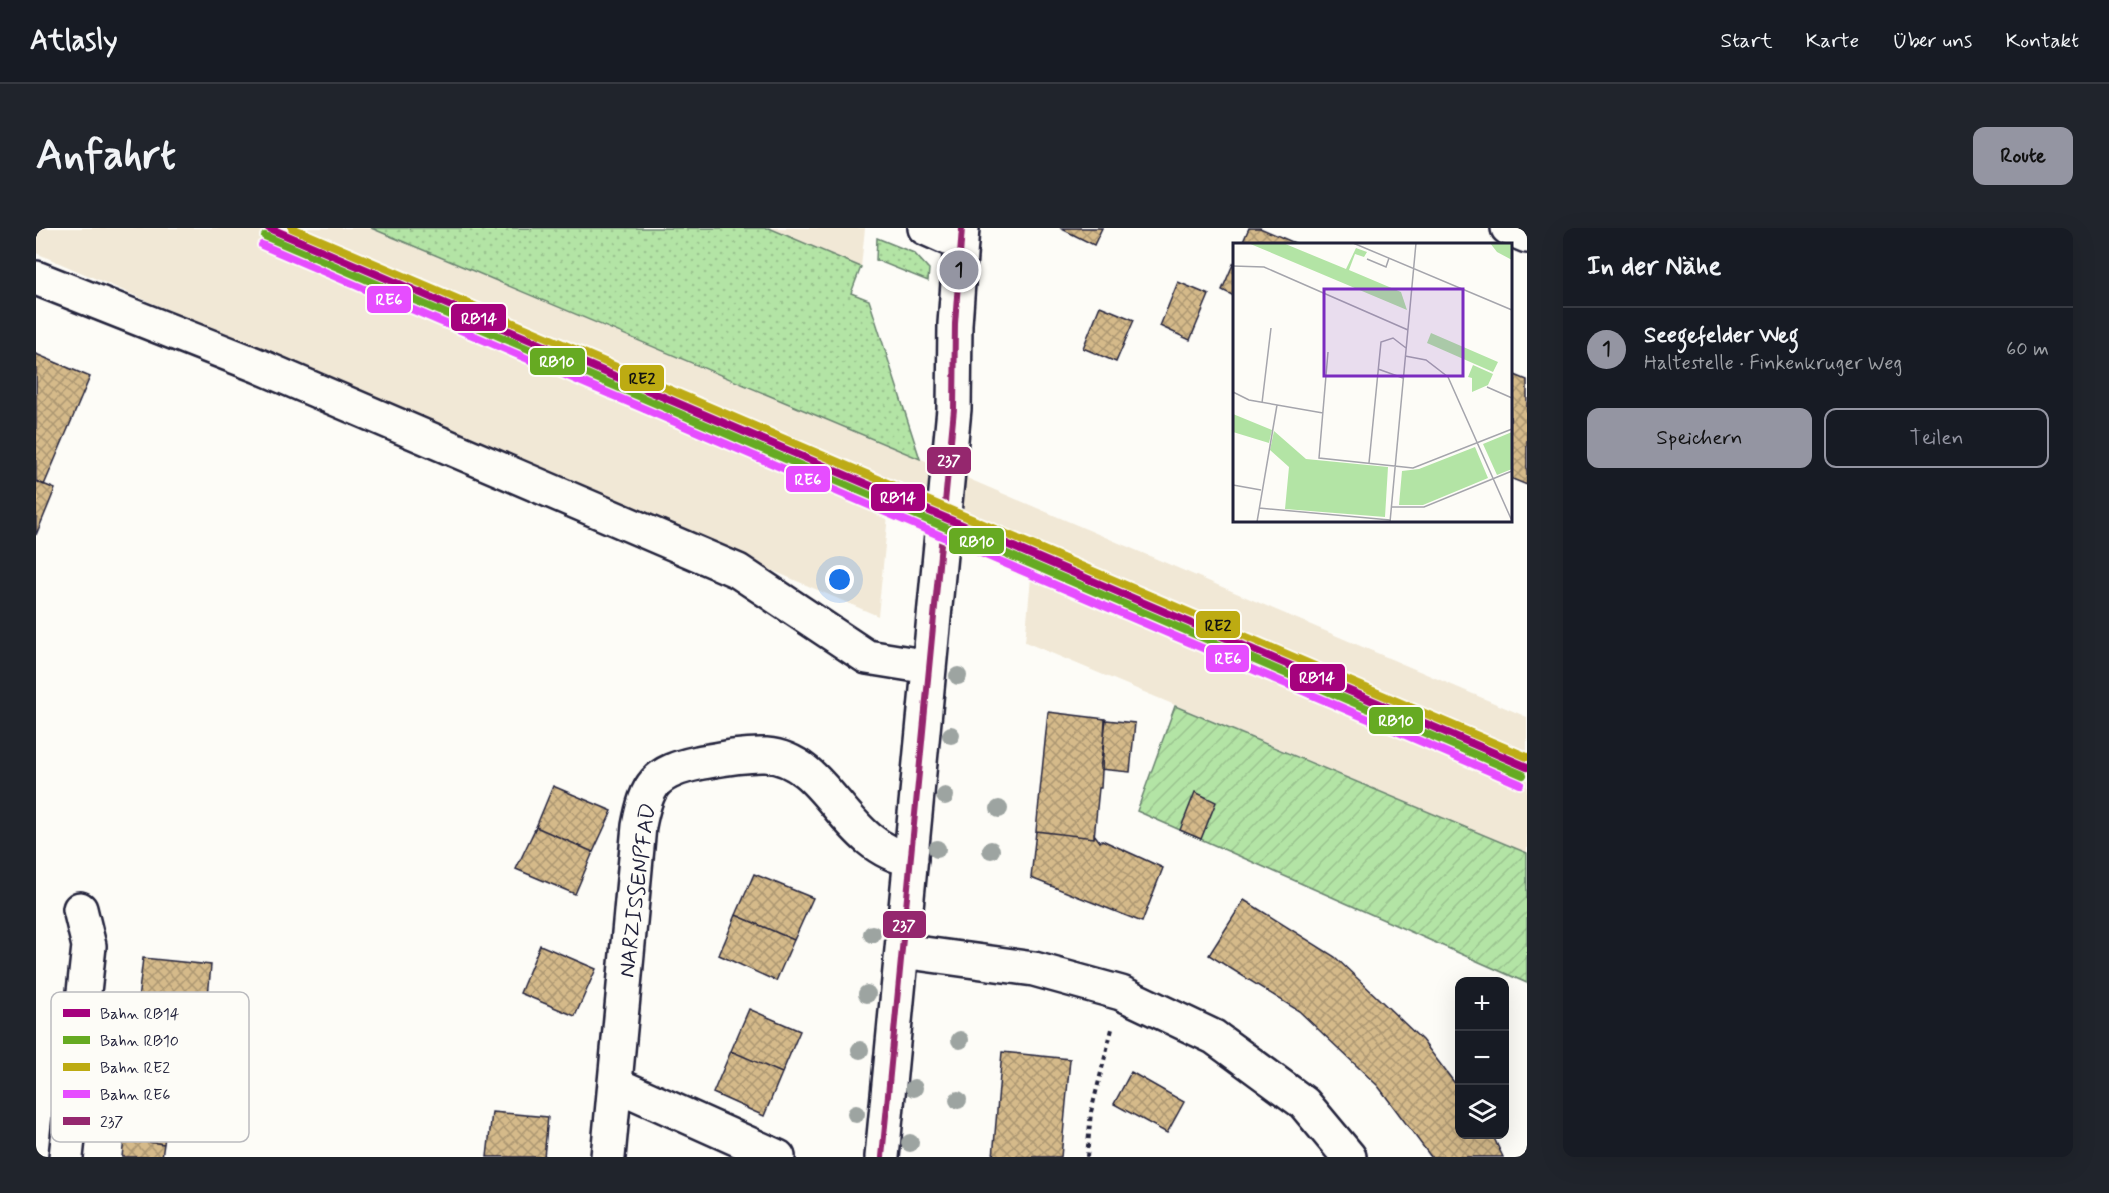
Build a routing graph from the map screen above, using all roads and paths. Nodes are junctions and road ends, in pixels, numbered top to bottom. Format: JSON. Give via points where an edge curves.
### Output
{"nodes":[{"id":1,"x":925,"y":228,"type":"edge"},
{"id":2,"x":1508,"y":228,"type":"edge"},
{"id":3,"x":962,"y":236,"type":"edge"},
{"id":4,"x":1527,"y":236,"type":"edge"},
{"id":5,"x":36,"y":278,"type":"edge"},
{"id":6,"x":929,"y":667,"type":"junction"},
{"id":7,"x":911,"y":859,"type":"junction"},
{"id":8,"x":80,"y":909,"type":"dead end"},
{"id":9,"x":902,"y":951,"type":"junction"},
{"id":10,"x":84,"y":992,"type":"edge"},
{"id":11,"x":1121,"y":993,"type":"junction"},
{"id":12,"x":615,"y":1084,"type":"junction"},
{"id":13,"x":68,"y":1142,"type":"edge"},
{"id":14,"x":66,"y":1157,"type":"edge"},
{"id":15,"x":608,"y":1157,"type":"edge"},
{"id":16,"x":778,"y":1157,"type":"edge"},
{"id":17,"x":882,"y":1157,"type":"edge"},
{"id":18,"x":1088,"y":1157,"type":"edge"},
{"id":19,"x":1348,"y":1157,"type":"edge"}],
"edges":[{"from":1,"to":3,"type":"street"},
{"from":2,"to":4,"type":"street"},
{"from":3,"to":6,"type":"street","via":[[954,409]]},
{"from":5,"to":6,"type":"street","via":[[259,366],[738,571],[867,657]]},
{"from":6,"to":7,"type":"street"},
{"from":7,"to":9,"type":"street"},
{"from":7,"to":12,"type":"street","name":"NARZISSENPFAD","via":[[891,856],[873,845],[803,768],[768,755],[726,757],[676,768],[656,778],[644,798],[639,826]]},
{"from":8,"to":10,"type":"street","via":[[89,946]]},
{"from":9,"to":11,"type":"street","via":[[1034,969]]},
{"from":9,"to":17,"type":"street"},
{"from":11,"to":18,"type":"path","via":[[1091,1112]]},
{"from":11,"to":19,"type":"street","via":[[1223,1044],[1304,1103]]},
{"from":12,"to":15,"type":"street","name":"NARZISSENPFAD"},
{"from":12,"to":16,"type":"street"},
{"from":13,"to":14,"type":"street"}]}
